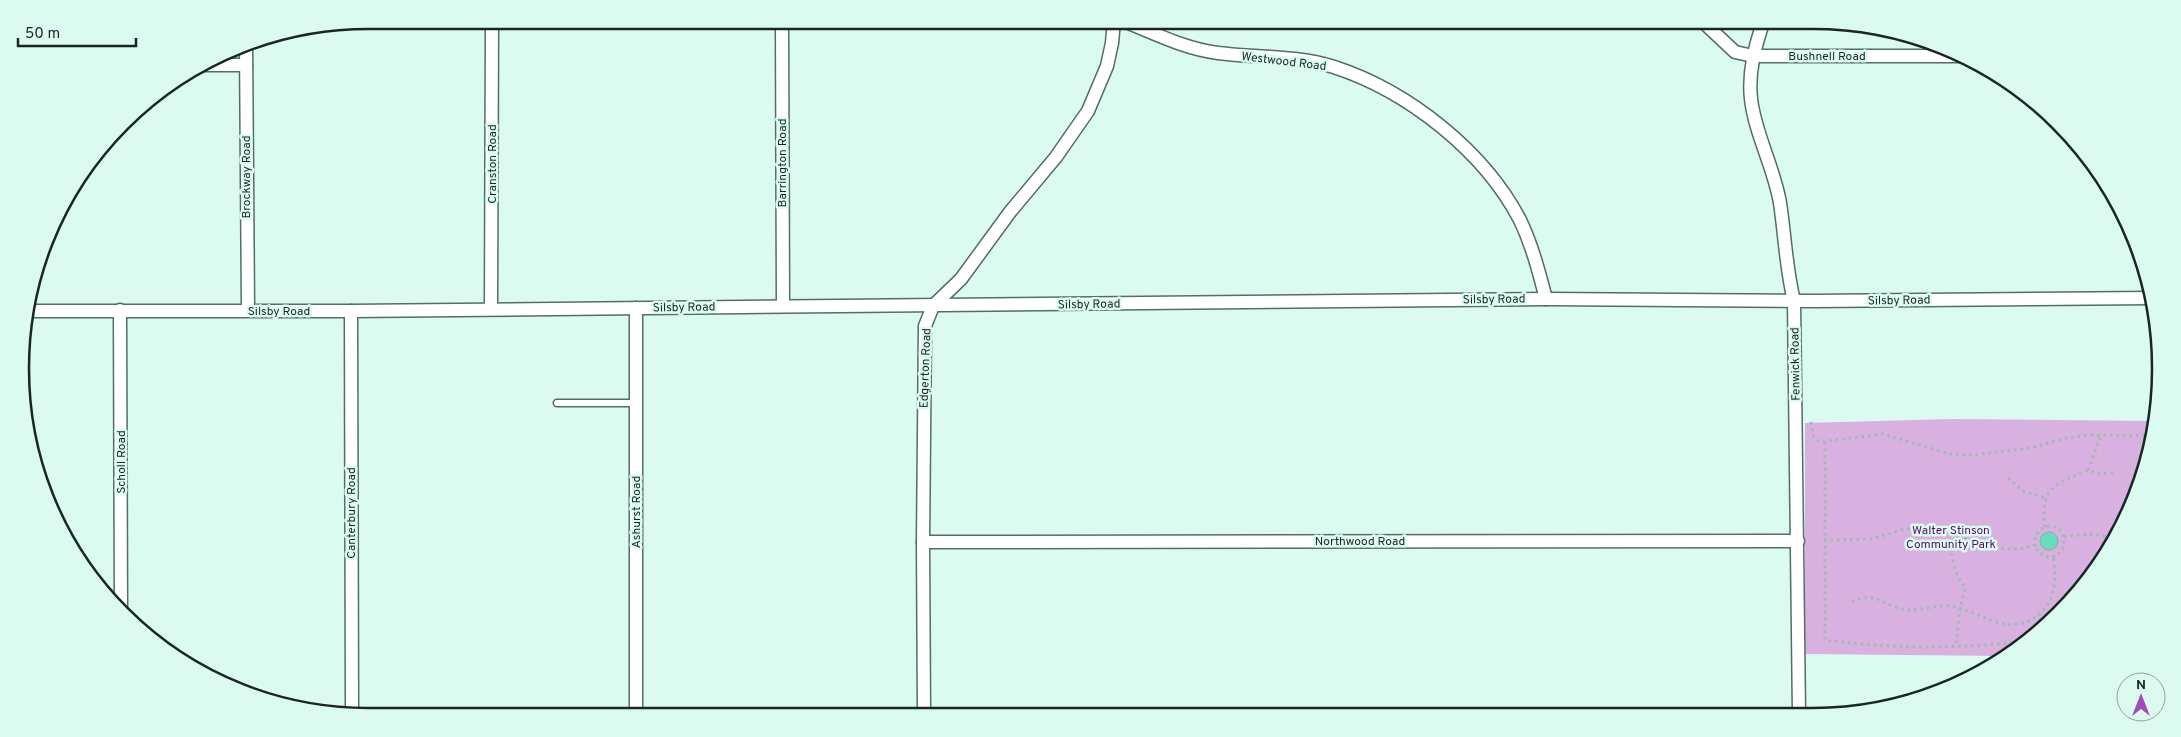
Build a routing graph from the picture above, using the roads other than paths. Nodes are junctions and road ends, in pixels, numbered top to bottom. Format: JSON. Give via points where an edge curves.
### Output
{"nodes":[{"id":1,"x":492,"y":29,"type":"edge"},
{"id":2,"x":782,"y":29,"type":"edge"},
{"id":3,"x":1113,"y":29,"type":"edge"},
{"id":4,"x":1145,"y":29,"type":"edge"},
{"id":5,"x":1711,"y":29,"type":"edge"},
{"id":6,"x":1761,"y":29,"type":"edge"},
{"id":7,"x":246,"y":52,"type":"edge"},
{"id":8,"x":1753,"y":56,"type":"junction"},
{"id":9,"x":1945,"y":56,"type":"edge"},
{"id":10,"x":216,"y":65,"type":"edge"},
{"id":11,"x":246,"y":65,"type":"junction"},
{"id":12,"x":2145,"y":298,"type":"edge"},
{"id":13,"x":1546,"y":299,"type":"junction"},
{"id":14,"x":1794,"y":301,"type":"junction"},
{"id":15,"x":783,"y":306,"type":"junction"},
{"id":16,"x":933,"y":306,"type":"junction"},
{"id":17,"x":491,"y":308,"type":"junction"},
{"id":18,"x":636,"y":308,"type":"junction"},
{"id":19,"x":120,"y":310,"type":"junction"},
{"id":20,"x":248,"y":310,"type":"junction"},
{"id":21,"x":34,"y":311,"type":"edge"},
{"id":22,"x":350,"y":311,"type":"junction"},
{"id":23,"x":558,"y":403,"type":"dead end"},
{"id":24,"x":636,"y":403,"type":"junction"},
{"id":25,"x":1798,"y":541,"type":"junction"},
{"id":26,"x":922,"y":542,"type":"junction"},
{"id":27,"x":121,"y":601,"type":"edge"},
{"id":28,"x":352,"y":708,"type":"edge"},
{"id":29,"x":636,"y":708,"type":"edge"},
{"id":30,"x":924,"y":708,"type":"edge"},
{"id":31,"x":1799,"y":708,"type":"edge"}],
"edges":[{"from":1,"to":17,"type":"street","name":"Cranston Road"},
{"from":2,"to":15,"type":"street","name":"Barrington Road"},
{"from":3,"to":16,"type":"street","name":"Edgerton Road","via":[[1107,66],[1088,112],[961,279]]},
{"from":4,"to":13,"type":"street","name":"Westwood Road","via":[[1202,51],[1334,67],[1396,94],[1457,140],[1496,183],[1519,220],[1535,256]]},
{"from":5,"to":8,"type":"street","name":"Bushnell Road","via":[[1735,52]]},
{"from":6,"to":8,"type":"street","name":"Fenwick Road"},
{"from":7,"to":11,"type":"street","name":"Brockway Road"},
{"from":8,"to":9,"type":"street","name":"Bushnell Road"},
{"from":8,"to":14,"type":"street","name":"Fenwick Road","via":[[1751,100],[1780,201],[1787,274]]},
{"from":10,"to":11,"type":"street"},
{"from":11,"to":20,"type":"street","name":"Brockway Road"},
{"from":12,"to":14,"type":"street","name":"Silsby Road"},
{"from":13,"to":14,"type":"street","name":"Silsby Road"},
{"from":13,"to":16,"type":"street","name":"Silsby Road"},
{"from":14,"to":25,"type":"street","name":"Fenwick Road"},
{"from":15,"to":16,"type":"street","name":"Silsby Road"},
{"from":15,"to":18,"type":"street","name":"Silsby Road"},
{"from":16,"to":26,"type":"street","name":"Edgerton Road","via":[[925,326]]},
{"from":17,"to":18,"type":"street","name":"Silsby Road"},
{"from":17,"to":22,"type":"street","name":"Silsby Road"},
{"from":18,"to":24,"type":"street","name":"Ashurst Road"},
{"from":19,"to":20,"type":"street","name":"Silsby Road"},
{"from":19,"to":21,"type":"street","name":"Silsby Road"},
{"from":19,"to":27,"type":"street","name":"Scholl Road"},
{"from":20,"to":22,"type":"street","name":"Silsby Road"},
{"from":22,"to":28,"type":"street","name":"Canterbury Road"},
{"from":23,"to":24,"type":"lane"},
{"from":24,"to":29,"type":"street","name":"Ashurst Road"},
{"from":25,"to":26,"type":"street","name":"Northwood Road"},
{"from":25,"to":31,"type":"street","name":"Fenwick Road"},
{"from":26,"to":30,"type":"street","name":"Edgerton Road"}]}
